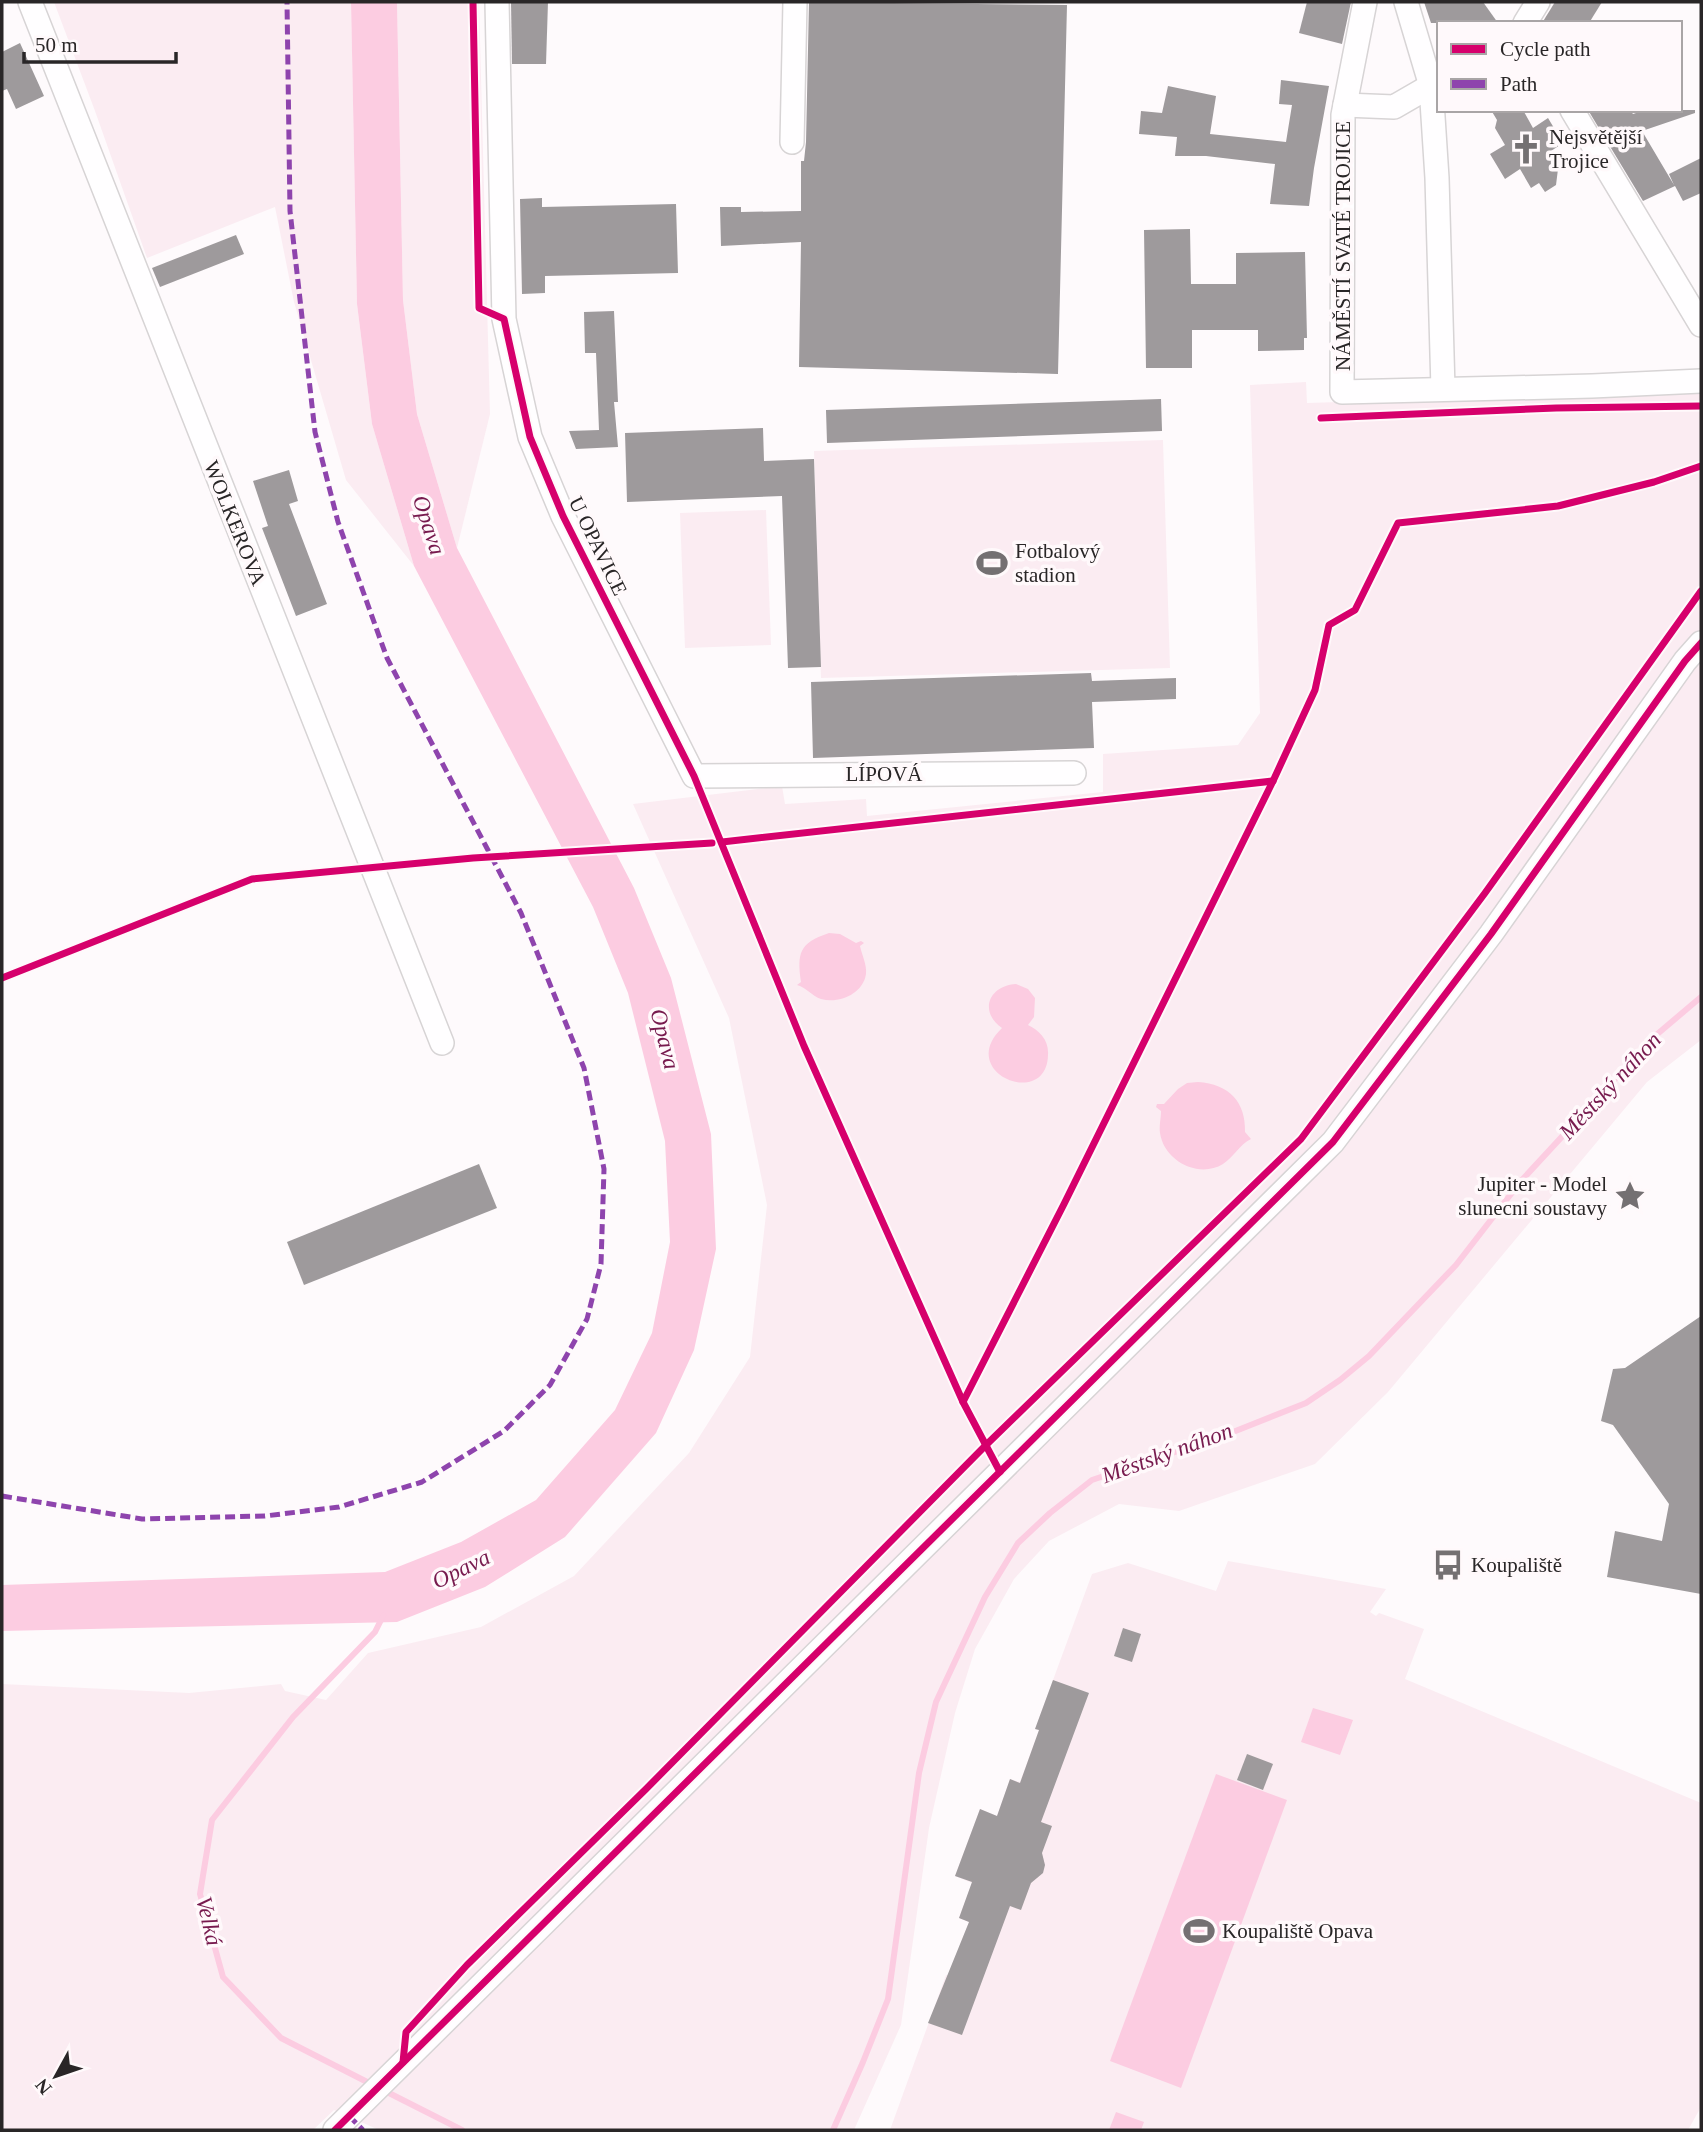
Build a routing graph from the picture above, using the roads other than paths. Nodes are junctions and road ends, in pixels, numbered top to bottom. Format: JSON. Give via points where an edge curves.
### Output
{"nodes":[{"id":1,"x":30,"y":2,"type":"edge"},
{"id":2,"x":497,"y":2,"type":"edge"},
{"id":3,"x":795,"y":2,"type":"edge"},
{"id":4,"x":1365,"y":2,"type":"edge"},
{"id":5,"x":1406,"y":2,"type":"edge"},
{"id":6,"x":1538,"y":2,"type":"edge"},
{"id":7,"x":1526,"y":21,"type":"edge"},
{"id":8,"x":1435,"y":83,"type":"edge"},
{"id":9,"x":1345,"y":105,"type":"junction"},
{"id":10,"x":1574,"y":112,"type":"edge"},
{"id":11,"x":792,"y":142,"type":"dead end"},
{"id":12,"x":1701,"y":325,"type":"edge"},
{"id":13,"x":1701,"y":381,"type":"edge"},
{"id":14,"x":1443,"y":389,"type":"junction"},
{"id":15,"x":1701,"y":643,"type":"edge"},
{"id":16,"x":1074,"y":773,"type":"dead end"},
{"id":17,"x":694,"y":776,"type":"joint"},
{"id":18,"x":442,"y":1043,"type":"dead end"},
{"id":19,"x":342,"y":2123,"type":"edge"}],
"edges":[{"from":1,"to":18,"type":"street","name":"WOLKEROVA"},
{"from":2,"to":17,"type":"street","name":"U OPAVICE","via":[[504,319],[530,437],[563,516]]},
{"from":3,"to":11,"type":"street"},
{"from":4,"to":9,"type":"street","name":"NÁMĚSTÍ SVATÉ TROJICE"},
{"from":5,"to":8,"type":"street"},
{"from":6,"to":7,"type":"street"},
{"from":8,"to":9,"type":"street","via":[[1394,107]]},
{"from":8,"to":14,"type":"street"},
{"from":9,"to":14,"type":"street","name":"NÁMĚSTÍ SVATÉ TROJICE","via":[[1342,391]]},
{"from":10,"to":12,"type":"street"},
{"from":13,"to":14,"type":"street","name":"NÁMĚSTÍ SVATÉ TROJICE"},
{"from":15,"to":19,"type":"street","via":[[1333,1142]]},
{"from":16,"to":17,"type":"street","name":"LÍPOVÁ"}]}
